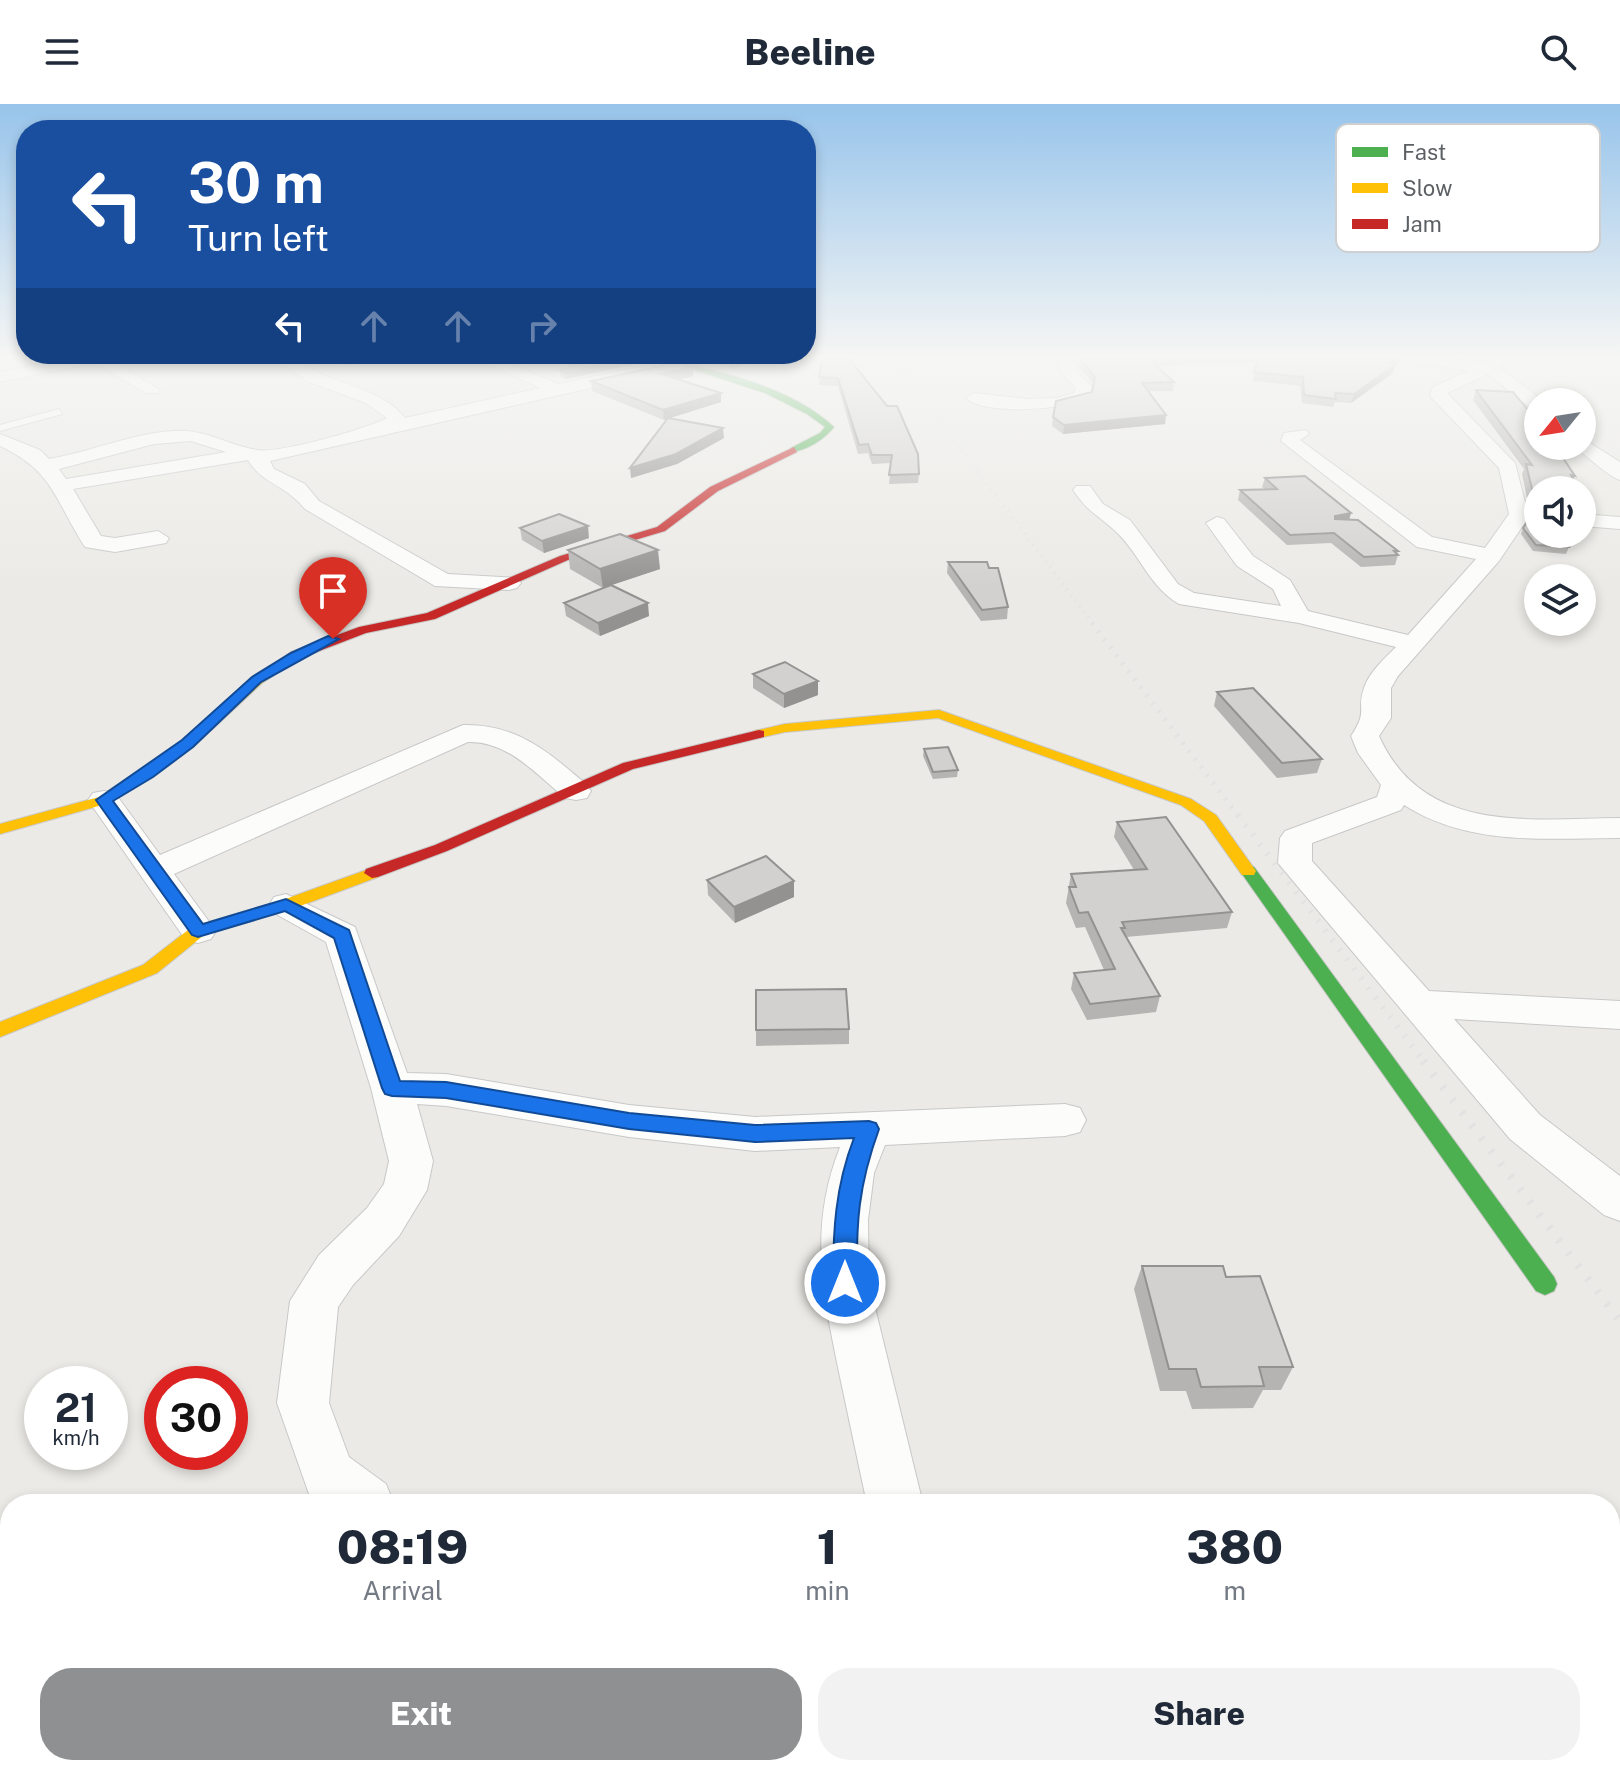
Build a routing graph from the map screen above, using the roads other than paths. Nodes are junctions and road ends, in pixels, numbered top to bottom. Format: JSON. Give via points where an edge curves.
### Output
{"nodes":[{"id":1,"x":362,"y":433,"type":"edge"},
{"id":2,"x":825,"y":433,"type":"edge"},
{"id":3,"x":1474,"y":433,"type":"edge"},
{"id":4,"x":1300,"y":434,"type":"dead end"},
{"id":5,"x":0,"y":439,"type":"edge"},
{"id":6,"x":1596,"y":454,"type":"edge"},
{"id":7,"x":253,"y":456,"type":"junction"},
{"id":8,"x":45,"y":466,"type":"junction"},
{"id":9,"x":1620,"y":474,"type":"edge"},
{"id":10,"x":61,"y":485,"type":"junction"},
{"id":11,"x":1083,"y":490,"type":"dead end"},
{"id":12,"x":1524,"y":503,"type":"edge"},
{"id":13,"x":1524,"y":513,"type":"edge"},
{"id":14,"x":1596,"y":521,"type":"edge"},
{"id":15,"x":1217,"y":523,"type":"dead end"},
{"id":16,"x":1620,"y":523,"type":"edge"},
{"id":17,"x":158,"y":538,"type":"dead end"},
{"id":18,"x":1491,"y":556,"type":"junction"},
{"id":19,"x":509,"y":583,"type":"junction"},
{"id":20,"x":1299,"y":616,"type":"junction"},
{"id":21,"x":1414,"y":644,"type":"junction"},
{"id":22,"x":1397,"y":783,"type":"junction"},
{"id":23,"x":576,"y":791,"type":"junction"},
{"id":24,"x":104,"y":800,"type":"junction"},
{"id":25,"x":1620,"y":828,"type":"edge"},
{"id":26,"x":0,"y":829,"type":"edge"},
{"id":27,"x":154,"y":870,"type":"junction"},
{"id":28,"x":286,"y":905,"type":"junction"},
{"id":29,"x":198,"y":931,"type":"junction"},
{"id":30,"x":1417,"y":1004,"type":"junction"},
{"id":31,"x":1620,"y":1015,"type":"edge"},
{"id":32,"x":0,"y":1030,"type":"edge"},
{"id":33,"x":392,"y":1088,"type":"junction"},
{"id":34,"x":1065,"y":1120,"type":"dead end"},
{"id":35,"x":869,"y":1129,"type":"junction"},
{"id":36,"x":1620,"y":1202,"type":"edge"},
{"id":37,"x":1545,"y":1284,"type":"dead end"},
{"id":38,"x":353,"y":1494,"type":"edge"},
{"id":39,"x":893,"y":1494,"type":"edge"}],
"edges":[{"from":1,"to":7,"type":"street"},
{"from":2,"to":19,"type":"street","via":[[714,489],[661,529],[564,558]]},
{"from":3,"to":12,"type":"street","via":[[1508,467]]},
{"from":4,"to":18,"type":"street","via":[[1290,441],[1425,542]]},
{"from":5,"to":8,"type":"street","via":[[33,454]]},
{"from":6,"to":9,"type":"street"},
{"from":7,"to":8,"type":"street","via":[[208,438],[180,436],[139,440]]},
{"from":7,"to":10,"type":"street"},
{"from":7,"to":19,"type":"street","via":[[267,473],[298,488],[312,505],[443,581]]},
{"from":8,"to":10,"type":"street"},
{"from":10,"to":17,"type":"street","via":[[93,542],[115,545]]},
{"from":11,"to":20,"type":"street","via":[[1096,508],[1122,525],[1170,589],[1187,599]]},
{"from":13,"to":18,"type":"street"},
{"from":14,"to":16,"type":"street"},
{"from":15,"to":20,"type":"street","via":[[1245,561],[1282,585]]},
{"from":18,"to":21,"type":"street"},
{"from":19,"to":24,"type":"street","via":[[431,616],[363,630],[296,655],[257,680],[188,744]]},
{"from":20,"to":21,"type":"street"},
{"from":21,"to":22,"type":"street","via":[[1377,688],[1377,718],[1365,736],[1369,749]]},
{"from":22,"to":25,"type":"street","via":[[1434,811],[1482,826]]},
{"from":22,"to":30,"type":"street","via":[[1390,803],[1296,838],[1295,863]]},
{"from":23,"to":27,"type":"street","via":[[506,737],[485,731],[463,734]]},
{"from":23,"to":28,"type":"street"},
{"from":23,"to":37,"type":"street","via":[[628,766],[785,728],[939,714],[1186,802],[1210,818]]},
{"from":24,"to":26,"type":"street"},
{"from":24,"to":27,"type":"street"},
{"from":27,"to":29,"type":"street"},
{"from":28,"to":29,"type":"street"},
{"from":28,"to":33,"type":"street","via":[[342,935]]},
{"from":29,"to":32,"type":"street","via":[[150,969]]},
{"from":30,"to":31,"type":"street"},
{"from":30,"to":36,"type":"street","via":[[1525,1127]]},
{"from":33,"to":35,"type":"street","via":[[446,1090],[629,1121],[755,1134]]},
{"from":33,"to":38,"type":"street","via":[[411,1161],[405,1190],[314,1301],[303,1403],[328,1475]]},
{"from":34,"to":35,"type":"street"},
{"from":35,"to":39,"type":"street","via":[[852,1173],[846,1208],[845,1283]]}]}
